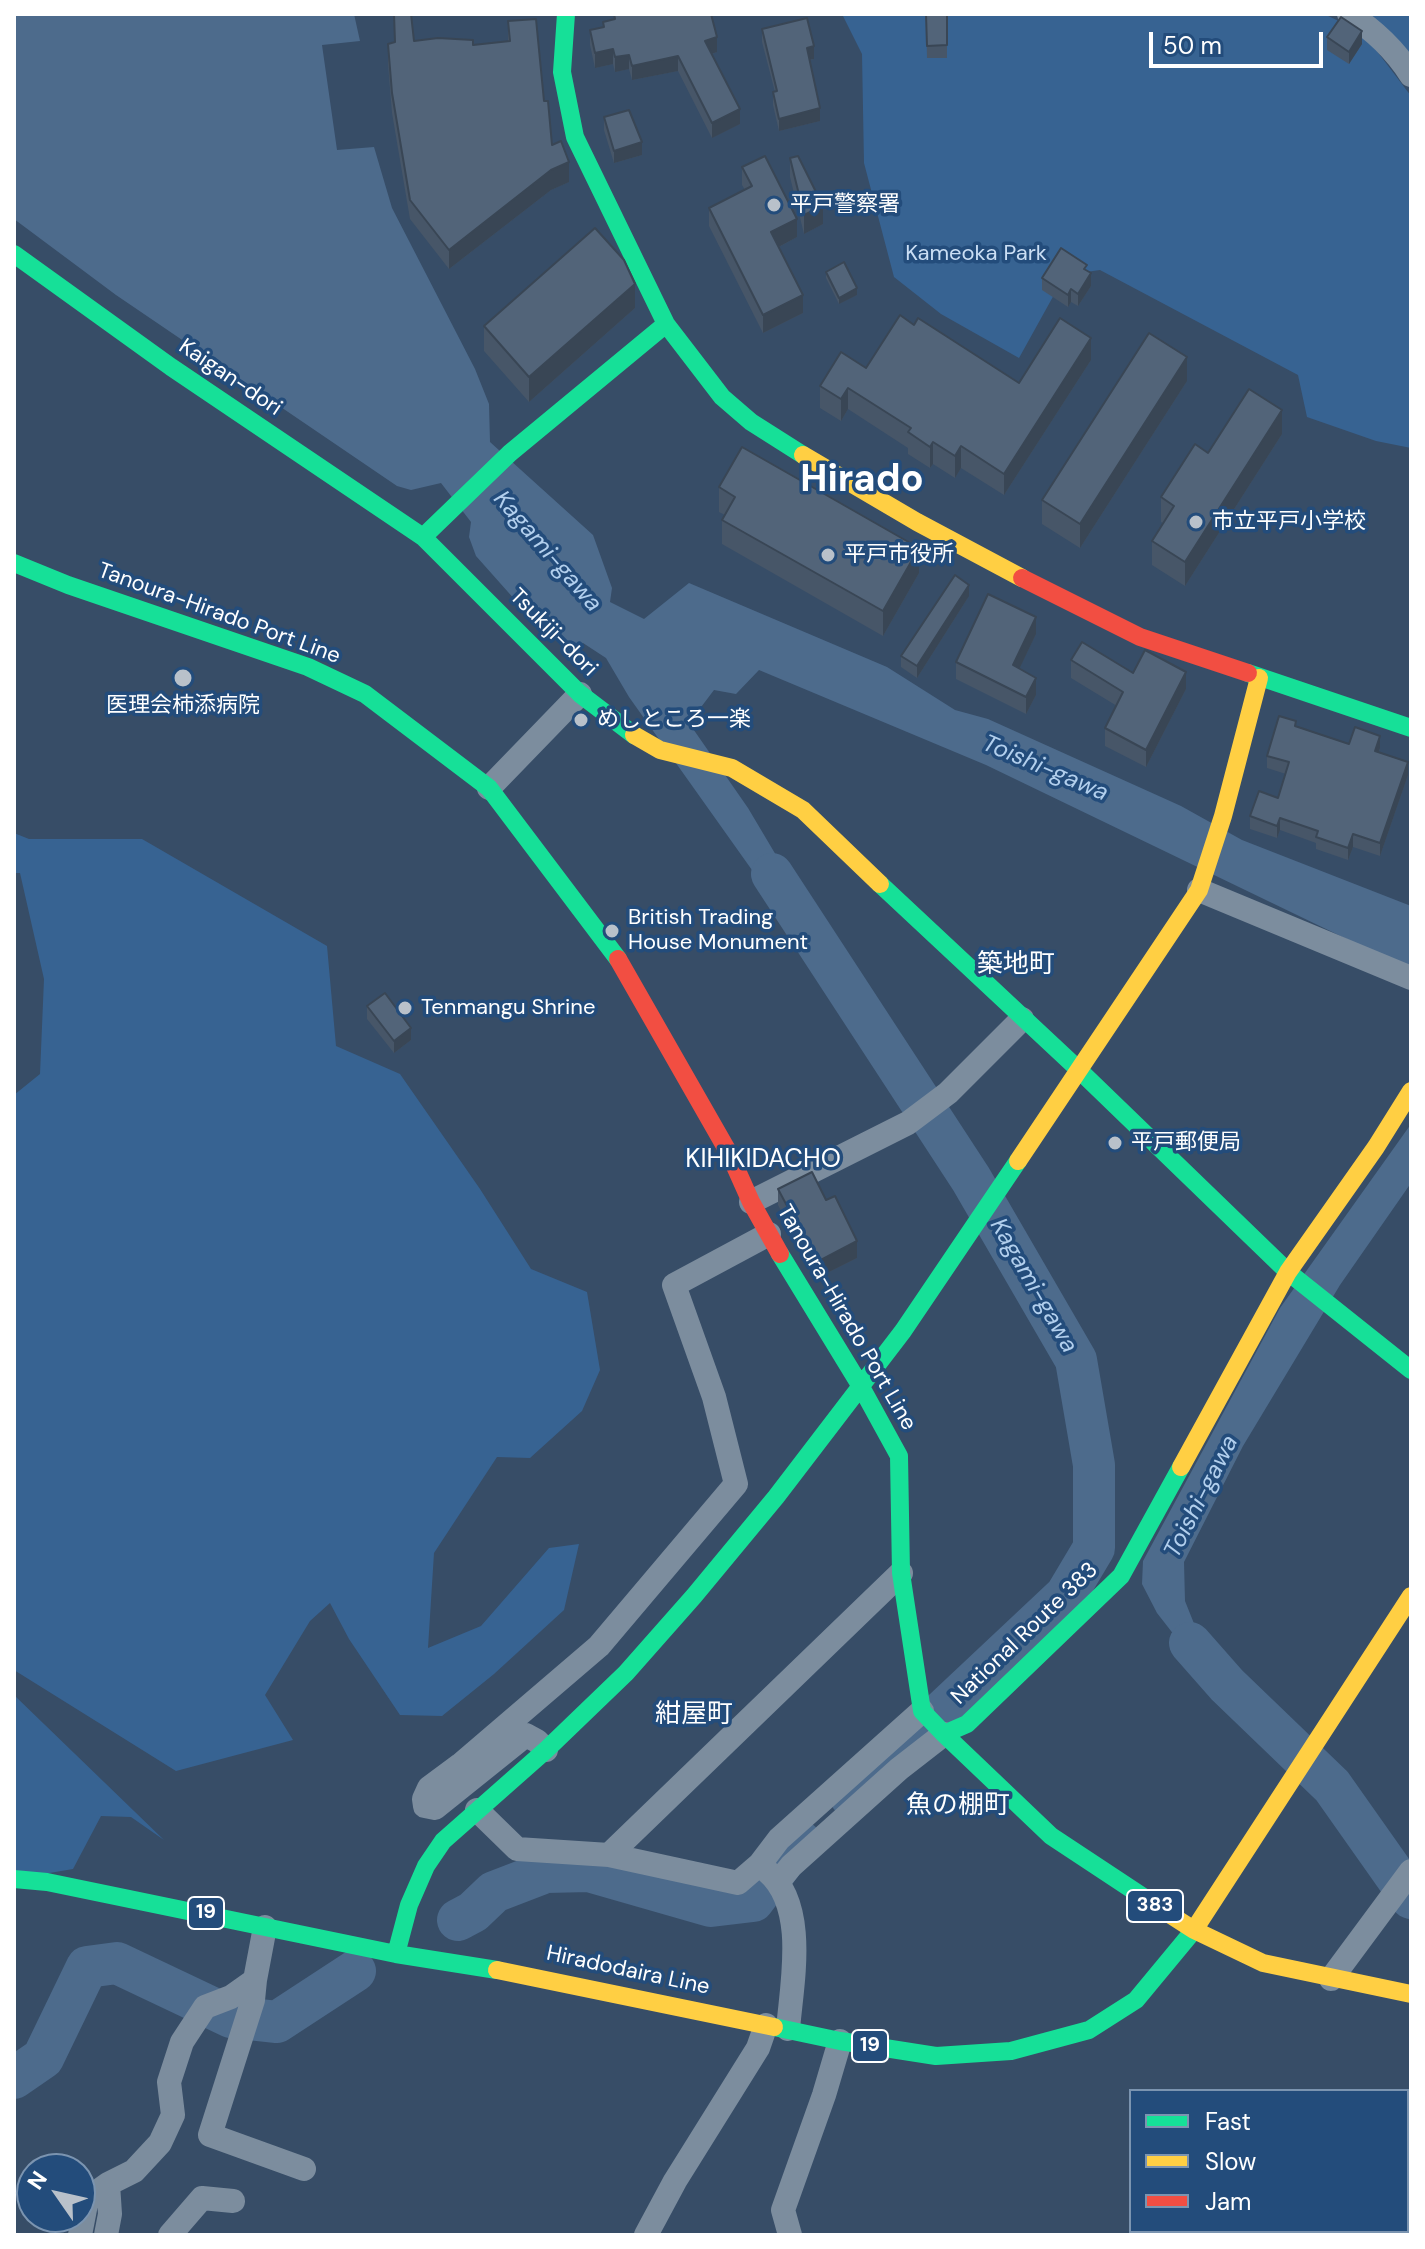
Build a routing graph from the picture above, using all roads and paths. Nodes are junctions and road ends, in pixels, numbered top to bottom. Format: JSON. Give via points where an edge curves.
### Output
{"nodes":[{"id":1,"x":566,"y":14,"type":"edge"},
{"id":2,"x":1349,"y":14,"type":"edge"},
{"id":3,"x":1411,"y":75,"type":"edge"},
{"id":4,"x":14,"y":254,"type":"edge"},
{"id":5,"x":666,"y":324,"type":"junction"},
{"id":6,"x":423,"y":537,"type":"junction"},
{"id":7,"x":14,"y":563,"type":"edge"},
{"id":8,"x":1259,"y":678,"type":"junction"},
{"id":9,"x":580,"y":694,"type":"junction"},
{"id":10,"x":1411,"y":728,"type":"edge"},
{"id":11,"x":489,"y":788,"type":"junction"},
{"id":12,"x":1199,"y":890,"type":"junction"},
{"id":13,"x":1411,"y":978,"type":"edge"},
{"id":14,"x":1022,"y":1019,"type":"junction"},
{"id":15,"x":1079,"y":1070,"type":"junction"},
{"id":16,"x":1411,"y":1091,"type":"edge"},
{"id":17,"x":751,"y":1202,"type":"junction"},
{"id":18,"x":769,"y":1234,"type":"junction"},
{"id":19,"x":1288,"y":1272,"type":"junction"},
{"id":20,"x":1411,"y":1370,"type":"edge"},
{"id":21,"x":860,"y":1385,"type":"junction"},
{"id":22,"x":901,"y":1573,"type":"junction"},
{"id":23,"x":1411,"y":1596,"type":"edge"},
{"id":24,"x":933,"y":1722,"type":"junction"},
{"id":25,"x":546,"y":1750,"type":"junction"},
{"id":26,"x":477,"y":1810,"type":"junction"},
{"id":27,"x":609,"y":1855,"type":"junction"},
{"id":28,"x":768,"y":1871,"type":"junction"},
{"id":29,"x":1411,"y":1871,"type":"edge"},
{"id":30,"x":14,"y":1879,"type":"edge"},
{"id":31,"x":265,"y":1927,"type":"junction"},
{"id":32,"x":1194,"y":1930,"type":"junction"},
{"id":33,"x":396,"y":1954,"type":"junction"},
{"id":34,"x":1331,"y":1979,"type":"junction"},
{"id":35,"x":247,"y":1992,"type":"junction"},
{"id":36,"x":1411,"y":1994,"type":"edge"},
{"id":37,"x":777,"y":2027,"type":"junction"},
{"id":38,"x":840,"y":2041,"type":"junction"},
{"id":39,"x":304,"y":2169,"type":"dead end"},
{"id":40,"x":108,"y":2184,"type":"junction"},
{"id":41,"x":233,"y":2201,"type":"dead end"},
{"id":42,"x":80,"y":2235,"type":"edge"},
{"id":43,"x":106,"y":2235,"type":"edge"},
{"id":44,"x":170,"y":2235,"type":"edge"},
{"id":45,"x":646,"y":2235,"type":"edge"},
{"id":46,"x":790,"y":2235,"type":"edge"}],
"edges":[{"from":1,"to":5,"type":"main road","via":[[562,72],[575,137]]},
{"from":2,"to":3,"type":"street","via":[[1369,27]]},
{"from":4,"to":6,"type":"main road","name":"Kaigan-dori"},
{"from":5,"to":6,"type":"main road","via":[[597,378]]},
{"from":5,"to":8,"type":"main road","via":[[722,397],[830,473],[1073,606],[1140,637]]},
{"from":6,"to":9,"type":"main road","name":"Tsukiji-dori"},
{"from":7,"to":11,"type":"main road","name":"Tanoura-Hirado Port Line","via":[[351,687]]},
{"from":8,"to":10,"type":"main road"},
{"from":8,"to":12,"type":"main road"},
{"from":9,"to":11,"type":"street"},
{"from":9,"to":14,"type":"main road","name":"Tsukiji-dori","via":[[660,750],[732,768],[803,810]]},
{"from":11,"to":17,"type":"main road","name":"Tanoura-Hirado Port Line","via":[[613,951],[730,1155]]},
{"from":12,"to":13,"type":"street"},
{"from":12,"to":15,"type":"main road"},
{"from":14,"to":15,"type":"main road","name":"Tsukiji-dori"},
{"from":14,"to":17,"type":"street","via":[[948,1093],[908,1123]]},
{"from":15,"to":19,"type":"main road","name":"Tsukiji-dori"},
{"from":15,"to":21,"type":"main road","via":[[903,1331]]},
{"from":16,"to":19,"type":"main road","name":"National Route 383"},
{"from":17,"to":18,"type":"main road","name":"Tanoura-Hirado Port Line"},
{"from":18,"to":21,"type":"main road","name":"Tanoura-Hirado Port Line"},
{"from":18,"to":25,"type":"street","via":[[674,1285],[714,1397],[736,1484],[599,1646],[429,1788],[425,1806],[435,1808],[526,1735]]},
{"from":19,"to":20,"type":"main road","name":"Tsukiji-dori"},
{"from":19,"to":24,"type":"main road","name":"National Route 383","via":[[1121,1576],[967,1724]]},
{"from":21,"to":22,"type":"main road","name":"Tanoura-Hirado Port Line","via":[[899,1456]]},
{"from":21,"to":25,"type":"main road","via":[[694,1596],[626,1673]]},
{"from":22,"to":24,"type":"main road","name":"Tanoura-Hirado Port Line"},
{"from":22,"to":27,"type":"street"},
{"from":23,"to":32,"type":"main road","name":"Hiradodaira Line"},
{"from":24,"to":28,"type":"street","via":[[899,1769],[791,1866]]},
{"from":24,"to":32,"type":"main road","name":"National Route 383","number":"383","via":[[1051,1836]]},
{"from":25,"to":26,"type":"main road"},
{"from":26,"to":27,"type":"street","via":[[517,1849]]},
{"from":26,"to":33,"type":"main road","via":[[443,1841],[426,1866]]},
{"from":27,"to":28,"type":"street","via":[[738,1883]]},
{"from":28,"to":37,"type":"street","via":[[796,1934]]},
{"from":29,"to":34,"type":"street"},
{"from":30,"to":31,"type":"main road","name":"Hiradodaira Line","number":"19"},
{"from":31,"to":33,"type":"main road","name":"Hiradodaira Line","number":"19"},
{"from":31,"to":35,"type":"street"},
{"from":32,"to":34,"type":"main road","name":"National Route 383","number":"383","via":[[1263,1963]]},
{"from":32,"to":38,"type":"main road","name":"Hiradodaira Line","number":"19","via":[[1136,2000],[1089,2030],[1011,2051],[936,2056]]},
{"from":33,"to":37,"type":"main road","name":"Hiradodaira Line","number":"19","via":[[507,1971]]},
{"from":34,"to":36,"type":"main road","name":"National Route 383","number":"383"},
{"from":35,"to":39,"type":"street","via":[[243,2027],[210,2135]]},
{"from":35,"to":40,"type":"street","via":[[205,2007],[182,2042],[169,2082],[173,2115],[160,2143],[134,2171]]},
{"from":37,"to":38,"type":"main road","name":"Hiradodaira Line","number":"19"},
{"from":37,"to":45,"type":"street","via":[[758,2048]]},
{"from":38,"to":46,"type":"street","via":[[783,2210]]},
{"from":40,"to":42,"type":"street","via":[[87,2199]]},
{"from":40,"to":43,"type":"street"},
{"from":41,"to":44,"type":"street","via":[[202,2198]]}]}
